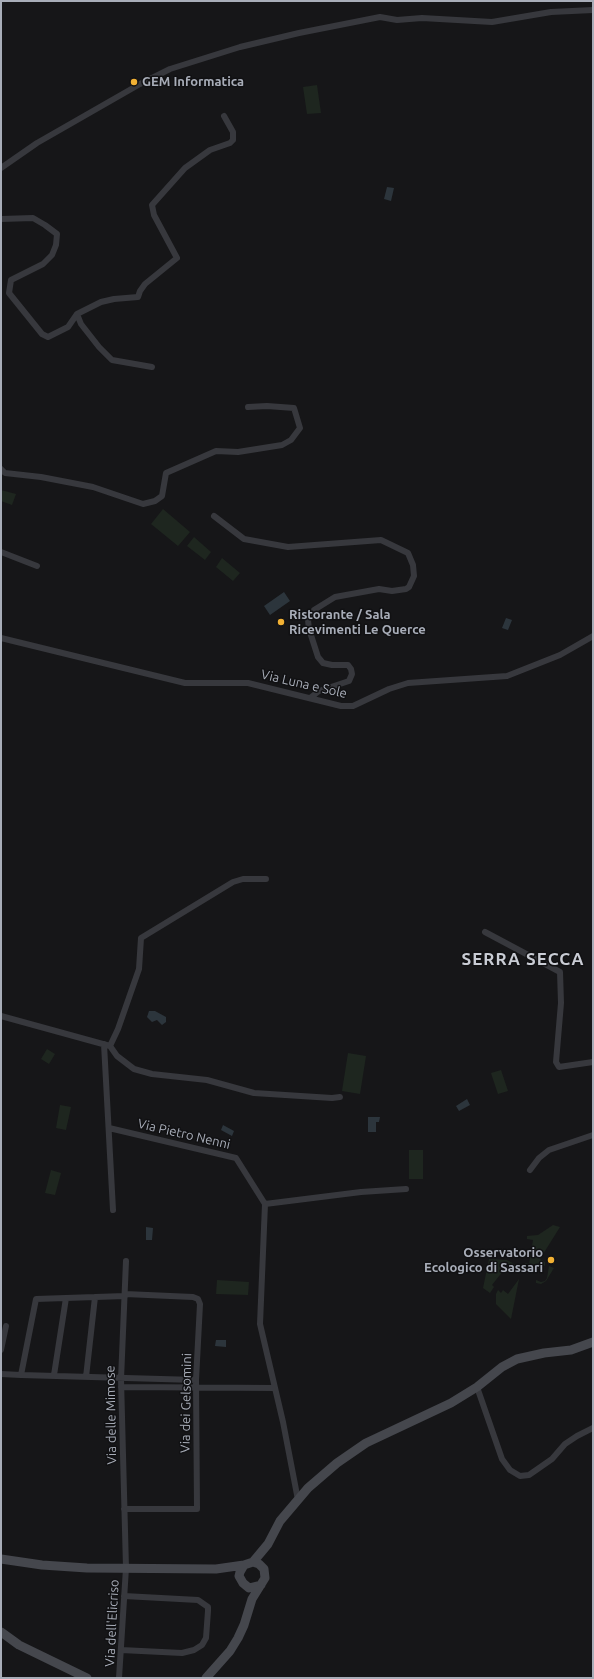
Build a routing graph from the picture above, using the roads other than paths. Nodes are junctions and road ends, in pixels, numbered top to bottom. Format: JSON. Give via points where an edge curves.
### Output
{"nodes":[{"id":1,"x":593,"y":10,"type":"edge"},
{"id":2,"x":224,"y":116,"type":"dead end"},
{"id":3,"x":1,"y":168,"type":"edge"},
{"id":4,"x":1,"y":219,"type":"edge"},
{"id":5,"x":77,"y":314,"type":"junction"},
{"id":6,"x":152,"y":367,"type":"dead end"},
{"id":7,"x":248,"y":407,"type":"dead end"},
{"id":8,"x":1,"y":469,"type":"edge"},
{"id":9,"x":214,"y":516,"type":"dead end"},
{"id":10,"x":1,"y":552,"type":"edge"},
{"id":11,"x":37,"y":566,"type":"dead end"},
{"id":12,"x":593,"y":636,"type":"edge"},
{"id":13,"x":1,"y":638,"type":"edge"},
{"id":14,"x":310,"y":698,"type":"junction"},
{"id":15,"x":266,"y":878,"type":"dead end"},
{"id":16,"x":485,"y":932,"type":"dead end"},
{"id":17,"x":1,"y":1016,"type":"edge"},
{"id":18,"x":107,"y":1045,"type":"junction"},
{"id":19,"x":593,"y":1062,"type":"edge"},
{"id":20,"x":340,"y":1097,"type":"dead end"},
{"id":21,"x":109,"y":1128,"type":"junction"},
{"id":22,"x":593,"y":1135,"type":"edge"},
{"id":23,"x":530,"y":1170,"type":"dead end"},
{"id":24,"x":406,"y":1189,"type":"dead end"},
{"id":25,"x":265,"y":1204,"type":"junction"},
{"id":26,"x":113,"y":1210,"type":"dead end"},
{"id":27,"x":126,"y":1261,"type":"dead end"},
{"id":28,"x":125,"y":1295,"type":"junction"},
{"id":29,"x":95,"y":1297,"type":"junction"},
{"id":30,"x":66,"y":1298,"type":"junction"},
{"id":31,"x":6,"y":1326,"type":"dead end"},
{"id":32,"x":593,"y":1342,"type":"edge"},
{"id":33,"x":1,"y":1350,"type":"edge"},
{"id":34,"x":1,"y":1374,"type":"edge"},
{"id":35,"x":21,"y":1375,"type":"junction"},
{"id":36,"x":54,"y":1375,"type":"junction"},
{"id":37,"x":86,"y":1377,"type":"junction"},
{"id":38,"x":121,"y":1379,"type":"junction"},
{"id":39,"x":196,"y":1380,"type":"junction"},
{"id":40,"x":121,"y":1387,"type":"junction"},
{"id":41,"x":477,"y":1387,"type":"junction"},
{"id":42,"x":196,"y":1388,"type":"junction"},
{"id":43,"x":275,"y":1388,"type":"junction"},
{"id":44,"x":593,"y":1428,"type":"edge"},
{"id":45,"x":298,"y":1500,"type":"junction"},
{"id":46,"x":124,"y":1509,"type":"junction"},
{"id":47,"x":1,"y":1559,"type":"edge"},
{"id":48,"x":253,"y":1564,"type":"junction"},
{"id":49,"x":126,"y":1568,"type":"junction"},
{"id":50,"x":216,"y":1569,"type":"junction"},
{"id":51,"x":239,"y":1576,"type":"junction"},
{"id":52,"x":261,"y":1585,"type":"junction"},
{"id":53,"x":246,"y":1586,"type":"junction"},
{"id":54,"x":124,"y":1596,"type":"junction"},
{"id":55,"x":246,"y":1617,"type":"junction"},
{"id":56,"x":1,"y":1632,"type":"edge"},
{"id":57,"x":121,"y":1650,"type":"junction"},
{"id":58,"x":87,"y":1678,"type":"edge"},
{"id":59,"x":119,"y":1678,"type":"edge"},
{"id":60,"x":206,"y":1678,"type":"edge"}],
"edges":[{"from":1,"to":3,"type":"street","via":[[550,12],[492,22],[422,18],[397,20],[380,17],[240,47],[170,69],[140,84],[37,143]]},
{"from":2,"to":5,"type":"street","via":[[233,132],[230,143],[210,150],[185,168],[152,205],[154,215],[177,258],[145,284],[138,297],[114,298]]},
{"from":4,"to":5,"type":"street","via":[[33,218],[57,234],[52,255],[43,264],[11,280],[9,293],[42,334],[48,337],[68,327]]},
{"from":5,"to":6,"type":"street","via":[[81,324],[112,360]]},
{"from":7,"to":8,"type":"street","via":[[294,408],[300,428],[291,440],[282,445],[238,452],[216,451],[166,473],[162,496],[155,501],[143,504],[93,487],[5,473]]},
{"from":9,"to":14,"type":"street","via":[[244,539],[288,547],[381,540],[408,553],[414,565],[414,576],[406,590],[379,589],[335,597],[314,610],[308,620],[318,657],[323,663],[348,665],[352,674],[350,681],[319,691]]},
{"from":10,"to":11,"type":"street"},
{"from":12,"to":14,"type":"street","name":"Via Luna e Sole","via":[[560,655],[507,676],[408,683],[353,706],[341,706]]},
{"from":13,"to":14,"type":"street","name":"Via Luna e Sole","via":[[185,682],[248,682]]},
{"from":15,"to":18,"type":"street","via":[[233,882],[141,938],[139,969],[118,1029]]},
{"from":16,"to":19,"type":"street","via":[[560,972],[561,1003],[556,1062],[559,1067]]},
{"from":17,"to":18,"type":"street"},
{"from":18,"to":20,"type":"street","via":[[134,1069],[152,1074],[207,1080],[254,1093]]},
{"from":18,"to":21,"type":"street"},
{"from":21,"to":25,"type":"street","name":"Via Pietro Nenni","via":[[236,1158]]},
{"from":21,"to":26,"type":"street"},
{"from":22,"to":23,"type":"street","via":[[549,1150]]},
{"from":24,"to":25,"type":"street"},
{"from":25,"to":43,"type":"street","via":[[260,1324]]},
{"from":27,"to":28,"type":"street","name":"Via delle Mimose"},
{"from":28,"to":29,"type":"street"},
{"from":28,"to":38,"type":"street","name":"Via delle Mimose"},
{"from":28,"to":39,"type":"street","name":"Via dei Gelsomini","via":[[198,1299],[200,1304]]},
{"from":29,"to":30,"type":"street"},
{"from":29,"to":37,"type":"street"},
{"from":30,"to":35,"type":"street","via":[[36,1299]]},
{"from":30,"to":36,"type":"street"},
{"from":31,"to":33,"type":"street"},
{"from":32,"to":41,"type":"main road","via":[[570,1350],[517,1359],[502,1367]]},
{"from":34,"to":35,"type":"street"},
{"from":35,"to":36,"type":"street"},
{"from":36,"to":37,"type":"street"},
{"from":37,"to":38,"type":"street"},
{"from":38,"to":39,"type":"street"},
{"from":38,"to":40,"type":"street","name":"Via delle Mimose"},
{"from":39,"to":42,"type":"street","name":"Via dei Gelsomini"},
{"from":40,"to":42,"type":"street"},
{"from":40,"to":46,"type":"street","name":"Via delle Mimose"},
{"from":41,"to":44,"type":"street","via":[[502,1458],[510,1470],[520,1476],[529,1476],[552,1460],[565,1444]]},
{"from":41,"to":45,"type":"main road","via":[[451,1403],[366,1443],[337,1463]]},
{"from":42,"to":43,"type":"street"},
{"from":42,"to":46,"type":"street","name":"Via dei Gelsomini","via":[[197,1509]]},
{"from":43,"to":45,"type":"street"},
{"from":45,"to":48,"type":"main road","via":[[280,1521],[268,1544]]},
{"from":46,"to":49,"type":"street","name":"Via delle Mimose"},
{"from":47,"to":49,"type":"main road","via":[[42,1565]]},
{"from":48,"to":50,"type":"main road"},
{"from":48,"to":51,"type":"main road","via":[[241,1568]]},
{"from":48,"to":52,"type":"main road","via":[[265,1573]]},
{"from":49,"to":50,"type":"main road"},
{"from":49,"to":54,"type":"street","name":"Via dell'Elicriso"},
{"from":50,"to":51,"type":"main road","via":[[233,1572]]},
{"from":51,"to":53,"type":"main road"},
{"from":52,"to":53,"type":"main road","via":[[253,1588]]},
{"from":52,"to":55,"type":"main road","via":[[252,1599]]},
{"from":53,"to":55,"type":"main road"},
{"from":54,"to":57,"type":"street","name":"Via dell'Elicriso"},
{"from":54,"to":57,"type":"street","via":[[198,1600],[208,1607],[208,1611],[206,1638],[202,1645],[194,1650],[182,1653]]},
{"from":55,"to":60,"type":"main road","via":[[230,1651]]},
{"from":56,"to":58,"type":"main road","via":[[19,1645]]},
{"from":57,"to":59,"type":"street","name":"Via dell'Elicriso"}]}
